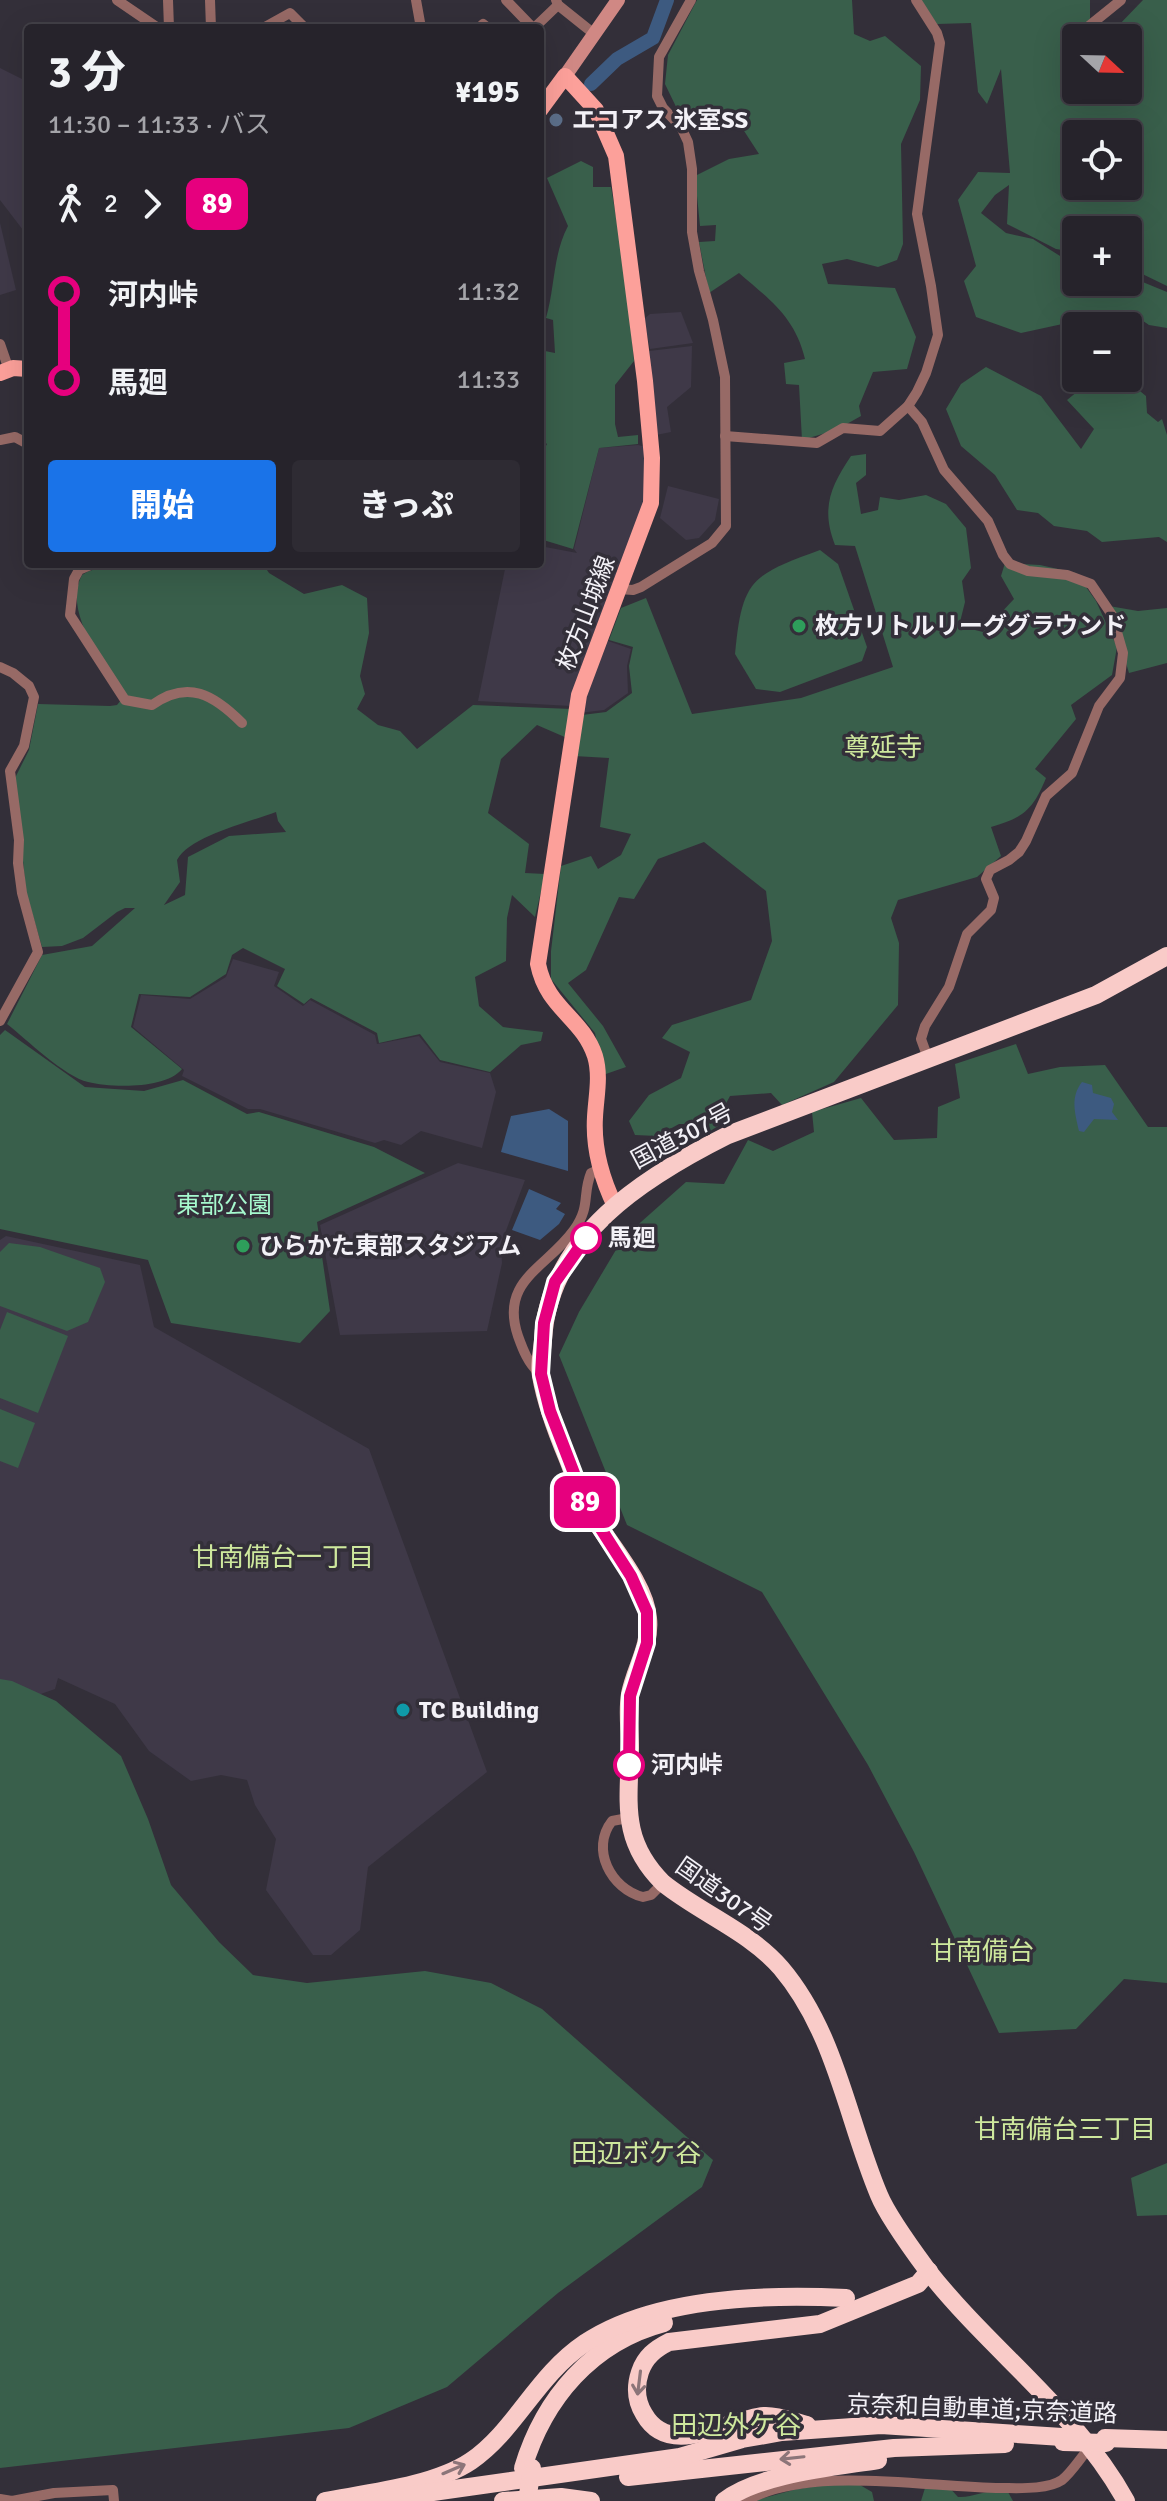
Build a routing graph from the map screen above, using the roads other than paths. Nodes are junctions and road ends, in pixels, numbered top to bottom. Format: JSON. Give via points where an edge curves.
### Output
{"nodes":[{"id":1,"x":117,"y":0,"type":"edge"},
{"id":2,"x":168,"y":0,"type":"edge"},
{"id":3,"x":210,"y":0,"type":"edge"},
{"id":4,"x":416,"y":0,"type":"edge"},
{"id":5,"x":506,"y":0,"type":"edge"},
{"id":6,"x":618,"y":0,"type":"edge"},
{"id":7,"x":691,"y":0,"type":"edge"},
{"id":8,"x":916,"y":0,"type":"edge"},
{"id":9,"x":1121,"y":0,"type":"edge"},
{"id":10,"x":557,"y":3,"type":"edge"},
{"id":11,"x":129,"y":4,"type":"edge"},
{"id":12,"x":153,"y":24,"type":"edge"},
{"id":13,"x":169,"y":24,"type":"edge"},
{"id":14,"x":211,"y":24,"type":"edge"},
{"id":15,"x":274,"y":24,"type":"edge"},
{"id":16,"x":301,"y":24,"type":"edge"},
{"id":17,"x":420,"y":24,"type":"edge"},
{"id":18,"x":529,"y":24,"type":"edge"},
{"id":19,"x":537,"y":24,"type":"edge"},
{"id":20,"x":1091,"y":24,"type":"edge"},
{"id":21,"x":593,"y":33,"type":"junction"},
{"id":22,"x":565,"y":76,"type":"junction"},
{"id":23,"x":544,"y":102,"type":"edge"},
{"id":24,"x":0,"y":344,"type":"edge"},
{"id":25,"x":24,"y":369,"type":"edge"},
{"id":26,"x":4,"y":371,"type":"edge"},
{"id":27,"x":908,"y":406,"type":"junction"},
{"id":28,"x":725,"y":436,"type":"junction"},
{"id":29,"x":0,"y":440,"type":"edge"},
{"id":30,"x":24,"y":442,"type":"edge"},
{"id":31,"x":84,"y":568,"type":"edge"},
{"id":32,"x":619,"y":589,"type":"junction"},
{"id":33,"x":0,"y":667,"type":"edge"},
{"id":34,"x":242,"y":723,"type":"dead end"},
{"id":35,"x":1167,"y":956,"type":"edge"},
{"id":36,"x":0,"y":1021,"type":"edge"},
{"id":37,"x":925,"y":1050,"type":"dead end"},
{"id":38,"x":600,"y":1169,"type":"junction"},
{"id":39,"x":615,"y":1206,"type":"junction"},
{"id":40,"x":541,"y":1374,"type":"junction"},
{"id":41,"x":628,"y":1818,"type":"junction"},
{"id":42,"x":663,"y":1883,"type":"junction"},
{"id":43,"x":929,"y":2271,"type":"junction"},
{"id":44,"x":851,"y":2303,"type":"junction"},
{"id":45,"x":825,"y":2429,"type":"junction"},
{"id":46,"x":1062,"y":2439,"type":"junction"},
{"id":47,"x":1100,"y":2442,"type":"junction"},
{"id":48,"x":1037,"y":2443,"type":"junction"},
{"id":49,"x":1167,"y":2443,"type":"edge"},
{"id":50,"x":527,"y":2468,"type":"junction"},
{"id":51,"x":0,"y":2499,"type":"edge"},
{"id":52,"x":114,"y":2501,"type":"edge"},
{"id":53,"x":325,"y":2501,"type":"edge"},
{"id":54,"x":370,"y":2501,"type":"edge"},
{"id":55,"x":451,"y":2501,"type":"edge"},
{"id":56,"x":503,"y":2501,"type":"edge"},
{"id":57,"x":518,"y":2501,"type":"edge"},
{"id":58,"x":527,"y":2501,"type":"edge"},
{"id":59,"x":591,"y":2501,"type":"edge"},
{"id":60,"x":724,"y":2501,"type":"edge"},
{"id":61,"x":746,"y":2501,"type":"edge"},
{"id":62,"x":1126,"y":2501,"type":"edge"}],
"edges":[{"from":1,"to":11,"type":"street"},
{"from":2,"to":13,"type":"street"},
{"from":3,"to":14,"type":"street"},
{"from":4,"to":17,"type":"street"},
{"from":5,"to":18,"type":"street"},
{"from":6,"to":21,"type":"street"},
{"from":7,"to":28,"type":"street","via":[[659,57],[657,96],[688,142],[692,232],[725,377]]},
{"from":8,"to":27,"type":"street","via":[[940,43],[917,214],[938,335]]},
{"from":9,"to":20,"type":"street"},
{"from":10,"to":19,"type":"street"},
{"from":10,"to":21,"type":"street"},
{"from":11,"to":12,"type":"street"},
{"from":15,"to":16,"type":"street","via":[[290,13]]},
{"from":21,"to":22,"type":"street"},
{"from":22,"to":23,"type":"main road"},
{"from":22,"to":32,"type":"main road","name":"枚方山城線","via":[[596,110],[616,156],[645,381],[651,503]]},
{"from":24,"to":26,"type":"street"},
{"from":25,"to":26,"type":"main road"},
{"from":27,"to":28,"type":"street","via":[[880,431],[843,428],[817,443]]},
{"from":27,"to":37,"type":"street","via":[[922,422],[944,470],[988,521],[1010,564],[1091,584],[1112,615],[1123,653],[1120,678],[1099,706],[1072,773],[1046,796],[1019,852],[990,870],[986,879],[994,898],[991,910],[967,934],[949,987],[925,1026]]},
{"from":28,"to":32,"type":"street","via":[[726,526],[712,543],[641,587]]},
{"from":29,"to":30,"type":"street","via":[[15,437]]},
{"from":31,"to":34,"type":"street","via":[[74,579],[70,615],[125,700],[152,705],[166,695],[201,693]]},
{"from":32,"to":38,"type":"main road","name":"枚方山城線","via":[[579,695],[538,964],[542,982],[587,1038],[595,1057],[595,1150]]},
{"from":33,"to":36,"type":"street","via":[[29,686],[34,697],[24,746],[10,771],[22,893],[38,952]]},
{"from":35,"to":39,"type":"highway","name":"国道307号","via":[[1096,995],[728,1135],[682,1158]]},
{"from":38,"to":39,"type":"main road","name":"枚方山城線"},
{"from":38,"to":40,"type":"street","via":[[591,1173],[588,1201],[574,1230],[521,1283],[514,1301],[522,1348]]},
{"from":39,"to":40,"type":"highway","name":"国道307号","via":[[572,1254],[555,1282],[544,1323]]},
{"from":40,"to":41,"type":"highway","name":"国道307号","via":[[587,1507],[647,1612],[647,1643],[630,1696]]},
{"from":41,"to":42,"type":"highway","name":"国道307号","via":[[640,1853]]},
{"from":41,"to":42,"type":"street","via":[[606,1828],[602,1847],[608,1869],[637,1896],[651,1895]]},
{"from":42,"to":43,"type":"highway","name":"国道307号","via":[[767,1953],[811,2009],[881,2199]]},
{"from":43,"to":44,"type":"highway"},
{"from":43,"to":47,"type":"highway","name":"国道307号"},
{"from":44,"to":45,"type":"highway","one_way":true,"via":[[820,2324],[669,2342],[650,2353],[638,2377],[639,2404],[646,2417],[673,2435],[698,2435],[767,2416]]},
{"from":44,"to":50,"type":"highway","via":[[731,2326],[668,2329],[634,2342],[601,2362],[562,2401]]},
{"from":53,"to":44,"type":"highway","one_way":true,"via":[[421,2481],[470,2462],[509,2425],[565,2357],[636,2318],[720,2302],[799,2296]]},
{"from":45,"to":46,"type":"highway","name":"京奈和自動車道;京奈道路","via":[[881,2425]]},
{"from":45,"to":54,"type":"highway","name":"京奈和自動車道;京奈道路","via":[[763,2435],[650,2462]]},
{"from":46,"to":47,"type":"highway","name":"京奈和自動車道;京奈道路","bridge":true},
{"from":46,"to":48,"type":"highway","name":"京奈和自動車道;京奈道路"},
{"from":47,"to":49,"type":"highway","name":"京奈和自動車道;京奈道路"},
{"from":47,"to":61,"type":"street","via":[[1053,2484],[954,2488],[832,2481],[780,2487]]},
{"from":47,"to":62,"type":"highway","name":"国道307号"},
{"from":48,"to":55,"type":"highway","name":"京奈和自動車道;京奈道路","one_way":true,"via":[[842,2452]]},
{"from":48,"to":60,"type":"highway","via":[[851,2464],[770,2480]]},
{"from":50,"to":57,"type":"highway"},
{"from":50,"to":58,"type":"highway","bridge":true},
{"from":51,"to":52,"type":"street","via":[[113,2490]]},
{"from":56,"to":59,"type":"highway"}]}
